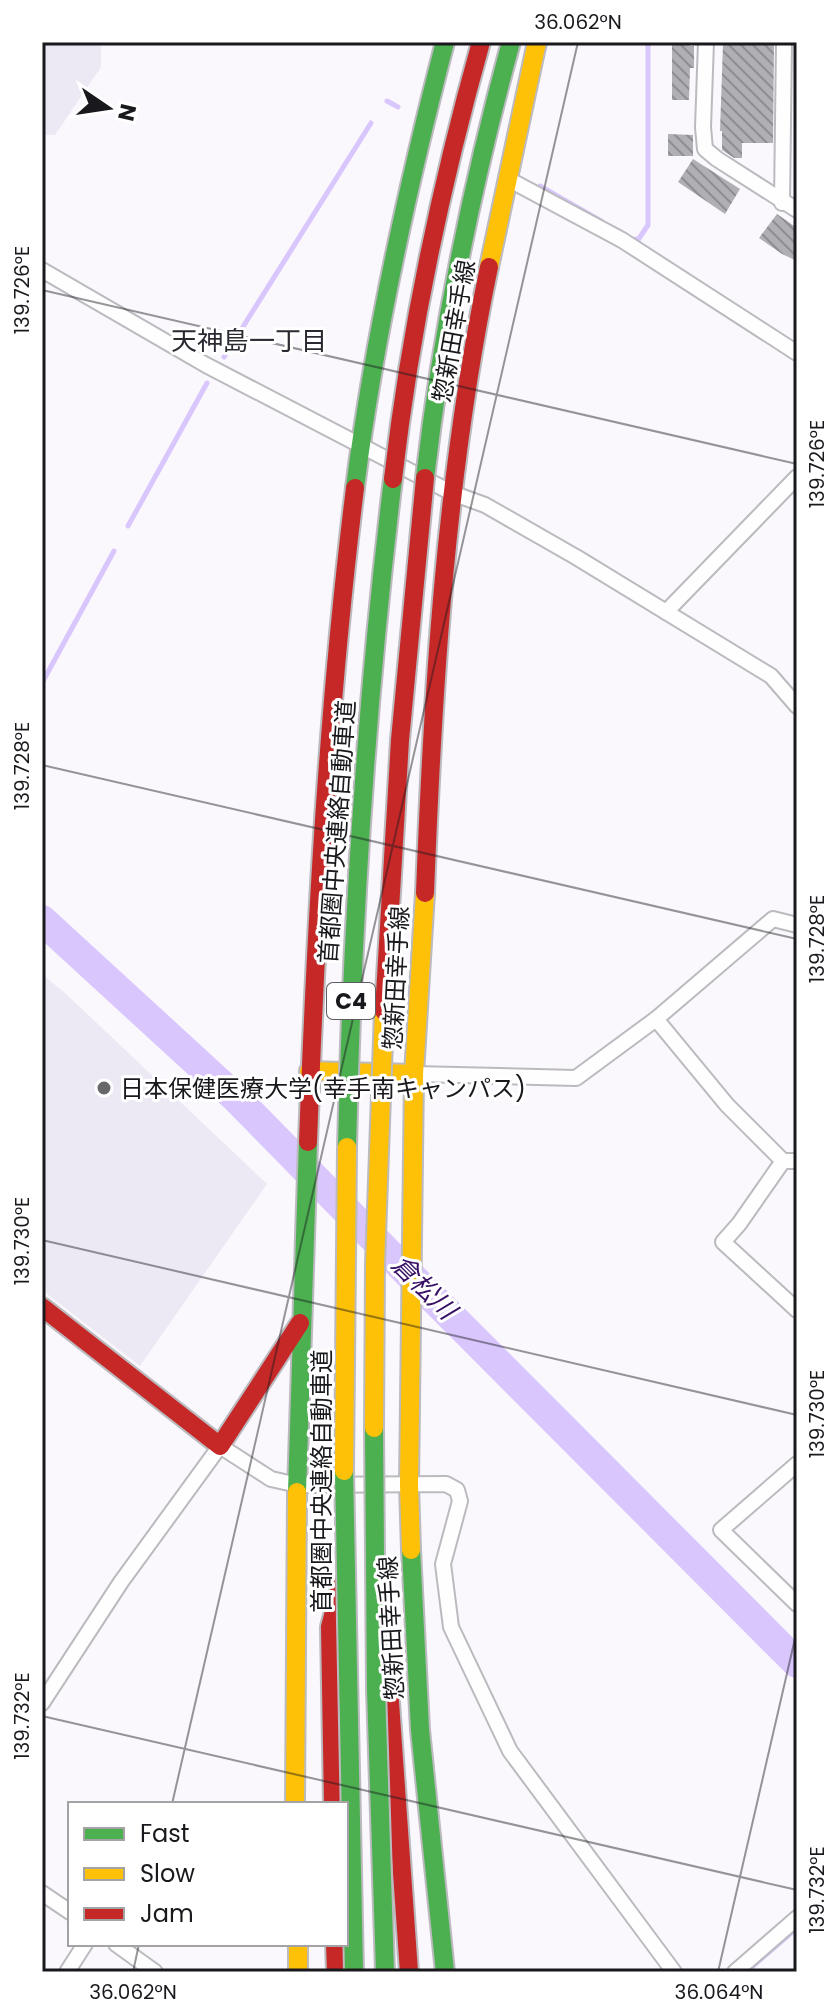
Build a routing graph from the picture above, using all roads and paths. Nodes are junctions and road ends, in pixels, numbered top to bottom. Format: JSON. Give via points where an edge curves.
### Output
{"nodes":[{"id":1,"x":445,"y":42,"type":"edge"},
{"id":2,"x":481,"y":42,"type":"edge"},
{"id":3,"x":511,"y":42,"type":"edge"},
{"id":4,"x":537,"y":42,"type":"edge"},
{"id":5,"x":706,"y":42,"type":"edge"},
{"id":6,"x":784,"y":42,"type":"edge"},
{"id":7,"x":506,"y":178,"type":"junction"},
{"id":8,"x":782,"y":203,"type":"junction"},
{"id":9,"x":797,"y":210,"type":"edge"},
{"id":10,"x":42,"y":270,"type":"edge"},
{"id":11,"x":797,"y":353,"type":"edge"},
{"id":12,"x":360,"y":445,"type":"junction"},
{"id":13,"x":797,"y":477,"type":"edge"},
{"id":14,"x":452,"y":493,"type":"junction"},
{"id":15,"x":666,"y":612,"type":"junction"},
{"id":16,"x":797,"y":706,"type":"edge"},
{"id":17,"x":797,"y":925,"type":"edge"},
{"id":18,"x":656,"y":1019,"type":"junction"},
{"id":19,"x":309,"y":1071,"type":"junction"},
{"id":20,"x":414,"y":1074,"type":"junction"},
{"id":21,"x":790,"y":1161,"type":"edge"},
{"id":22,"x":42,"y":1307,"type":"edge"},
{"id":23,"x":797,"y":1310,"type":"edge"},
{"id":24,"x":300,"y":1323,"type":"junction"},
{"id":25,"x":220,"y":1446,"type":"junction"},
{"id":26,"x":797,"y":1464,"type":"edge"},
{"id":27,"x":298,"y":1485,"type":"junction"},
{"id":28,"x":409,"y":1485,"type":"junction"},
{"id":29,"x":344,"y":1570,"type":"junction"},
{"id":30,"x":797,"y":1604,"type":"edge"},
{"id":31,"x":374,"y":1606,"type":"junction"},
{"id":32,"x":42,"y":1703,"type":"edge"},
{"id":33,"x":295,"y":1802,"type":"edge"},
{"id":34,"x":333,"y":1802,"type":"edge"},
{"id":35,"x":42,"y":1893,"type":"edge"},
{"id":36,"x":68,"y":1911,"type":"edge"},
{"id":37,"x":797,"y":1918,"type":"edge"},
{"id":38,"x":84,"y":1946,"type":"edge"},
{"id":39,"x":119,"y":1946,"type":"edge"},
{"id":40,"x":298,"y":1946,"type":"edge"},
{"id":41,"x":335,"y":1946,"type":"edge"},
{"id":42,"x":67,"y":1972,"type":"edge"},
{"id":43,"x":155,"y":1972,"type":"edge"},
{"id":44,"x":298,"y":1972,"type":"edge"},
{"id":45,"x":336,"y":1972,"type":"edge"},
{"id":46,"x":354,"y":1972,"type":"edge"},
{"id":47,"x":385,"y":1972,"type":"edge"},
{"id":48,"x":409,"y":1972,"type":"edge"},
{"id":49,"x":445,"y":1972,"type":"edge"},
{"id":50,"x":674,"y":1972,"type":"edge"},
{"id":51,"x":735,"y":1972,"type":"edge"}],
"edges":[{"from":1,"to":12,"type":"main road","via":[[421,124],[383,298]]},
{"from":2,"to":29,"type":"main road","name":"首都圏中央連絡自動車道","number":"C4","bridge":true,"via":[[436,224],[406,379],[367,722],[351,996]]},
{"from":3,"to":31,"type":"main road","number":"C4","bridge":true,"via":[[451,299],[414,560],[382,1058]]},
{"from":4,"to":7,"type":"main road","name":"惣新田幸手線"},
{"from":5,"to":8,"type":"street","via":[[705,149]]},
{"from":6,"to":8,"type":"street"},
{"from":7,"to":11,"type":"street","via":[[622,240]]},
{"from":7,"to":14,"type":"main road","name":"惣新田幸手線"},
{"from":8,"to":9,"type":"street"},
{"from":10,"to":12,"type":"street","via":[[206,365]]},
{"from":12,"to":14,"type":"street"},
{"from":12,"to":19,"type":"main road","via":[[329,735]]},
{"from":13,"to":15,"type":"street"},
{"from":14,"to":15,"type":"street","via":[[485,505]]},
{"from":14,"to":20,"type":"main road","name":"惣新田幸手線","via":[[431,739]]},
{"from":15,"to":16,"type":"street","via":[[771,676]]},
{"from":17,"to":18,"type":"street","via":[[773,919]]},
{"from":18,"to":20,"type":"street","via":[[576,1078]]},
{"from":18,"to":21,"type":"street","via":[[727,1105]]},
{"from":19,"to":20,"type":"main road"},
{"from":19,"to":24,"type":"main road"},
{"from":20,"to":28,"type":"main road","name":"惣新田幸手線"},
{"from":21,"to":23,"type":"street","via":[[723,1242]]},
{"from":22,"to":25,"type":"main road"},
{"from":24,"to":25,"type":"main road"},
{"from":24,"to":27,"type":"main road"},
{"from":25,"to":27,"type":"street","via":[[271,1479]]},
{"from":25,"to":32,"type":"street"},
{"from":26,"to":30,"type":"street","via":[[721,1530]]},
{"from":27,"to":28,"type":"street"},
{"from":27,"to":33,"type":"main road"},
{"from":28,"to":49,"type":"main road","name":"惣新田幸手線","via":[[420,1730]]},
{"from":28,"to":50,"type":"street","via":[[446,1484],[457,1490],[460,1501],[443,1564],[451,1627],[510,1751]]},
{"from":29,"to":34,"type":"main road","via":[[330,1627]]},
{"from":29,"to":46,"type":"main road","name":"首都圏中央連絡自動車道","number":"C4","bridge":true},
{"from":31,"to":47,"type":"main road","number":"C4","bridge":true},
{"from":31,"to":48,"type":"main road","bridge":true,"via":[[388,1674]]},
{"from":35,"to":36,"type":"street"},
{"from":37,"to":51,"type":"street"},
{"from":38,"to":42,"type":"street"},
{"from":39,"to":43,"type":"street"},
{"from":40,"to":44,"type":"main road"},
{"from":41,"to":45,"type":"main road"}]}
